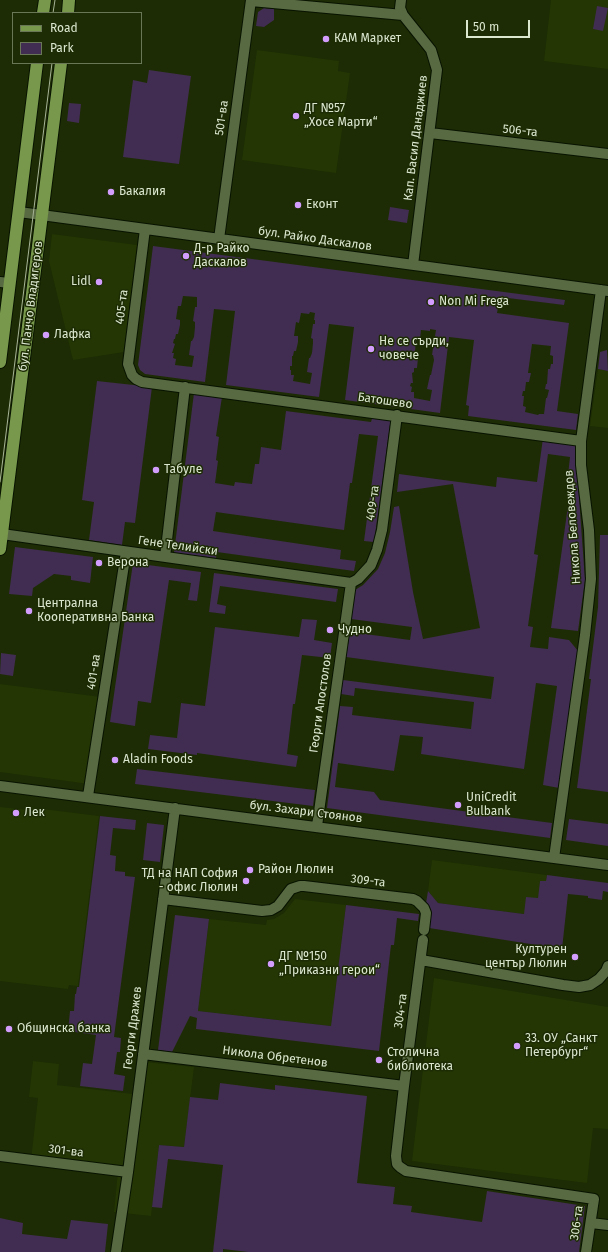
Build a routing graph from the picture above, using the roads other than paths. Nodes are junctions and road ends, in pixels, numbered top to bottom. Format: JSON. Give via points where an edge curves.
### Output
{"nodes":[{"id":1,"x":45,"y":0,"type":"edge"},
{"id":2,"x":69,"y":0,"type":"edge"},
{"id":3,"x":251,"y":0,"type":"edge"},
{"id":4,"x":401,"y":0,"type":"edge"},
{"id":5,"x":43,"y":12,"type":"edge"},
{"id":6,"x":68,"y":12,"type":"edge"},
{"id":7,"x":403,"y":15,"type":"junction"},
{"id":8,"x":37,"y":64,"type":"edge"},
{"id":9,"x":61,"y":64,"type":"edge"},
{"id":10,"x":430,"y":133,"type":"junction"},
{"id":11,"x":608,"y":154,"type":"edge"},
{"id":12,"x":19,"y":212,"type":"junction"},
{"id":13,"x":42,"y":216,"type":"junction"},
{"id":14,"x":145,"y":229,"type":"junction"},
{"id":15,"x":219,"y":239,"type":"junction"},
{"id":16,"x":413,"y":265,"type":"junction"},
{"id":17,"x":5,"y":283,"type":"edge"},
{"id":18,"x":604,"y":290,"type":"edge"},
{"id":19,"x":0,"y":362,"type":"edge"},
{"id":20,"x":142,"y":382,"type":"joint"},
{"id":21,"x":185,"y":387,"type":"junction"},
{"id":22,"x":397,"y":415,"type":"junction"},
{"id":23,"x":582,"y":441,"type":"junction"},
{"id":24,"x":2,"y":534,"type":"junction"},
{"id":25,"x":0,"y":549,"type":"edge"},
{"id":26,"x":126,"y":552,"type":"junction"},
{"id":27,"x":165,"y":557,"type":"junction"},
{"id":28,"x":351,"y":583,"type":"junction"},
{"id":29,"x":0,"y":786,"type":"edge"},
{"id":30,"x":88,"y":796,"type":"junction"},
{"id":31,"x":175,"y":808,"type":"junction"},
{"id":32,"x":317,"y":826,"type":"junction"},
{"id":33,"x":554,"y":858,"type":"junction"},
{"id":34,"x":608,"y":865,"type":"edge"},
{"id":35,"x":163,"y":899,"type":"junction"},
{"id":36,"x":426,"y":918,"type":"joint"},
{"id":37,"x":421,"y":960,"type":"junction"},
{"id":38,"x":608,"y":966,"type":"edge"},
{"id":39,"x":143,"y":1054,"type":"junction"},
{"id":40,"x":404,"y":1086,"type":"junction"},
{"id":41,"x":0,"y":1156,"type":"edge"},
{"id":42,"x":128,"y":1172,"type":"junction"},
{"id":43,"x":594,"y":1198,"type":"joint"},
{"id":44,"x":590,"y":1223,"type":"junction"},
{"id":45,"x":608,"y":1225,"type":"edge"},
{"id":46,"x":116,"y":1252,"type":"edge"},
{"id":47,"x":586,"y":1252,"type":"edge"}],
"edges":[{"from":1,"to":5,"type":"main road"},
{"from":2,"to":6,"type":"main road"},
{"from":3,"to":7,"type":"street"},
{"from":3,"to":15,"type":"street","name":"501-ва"},
{"from":4,"to":7,"type":"street","via":[[400,8]]},
{"from":7,"to":10,"type":"street","name":"Кап. Васил Данаджиев","via":[[431,50],[437,70]]},
{"from":8,"to":12,"type":"main road","name":"бул. Панчо Владигеров"},
{"from":9,"to":13,"type":"main road","name":"бул. Панчо Владигеров"},
{"from":10,"to":11,"type":"street","name":"506-та"},
{"from":10,"to":16,"type":"street","name":"Кап. Васил Данаджиев"},
{"from":12,"to":13,"type":"street","name":"бул. Райко Даскалов"},
{"from":12,"to":17,"type":"main road","name":"бул. Панчо Владигеров"},
{"from":13,"to":14,"type":"street","name":"бул. Райко Даскалов"},
{"from":13,"to":24,"type":"main road","name":"бул. Панчо Владигеров"},
{"from":14,"to":15,"type":"street","name":"бул. Райко Даскалов"},
{"from":14,"to":20,"type":"street","name":"405-та","via":[[128,364],[132,375]]},
{"from":15,"to":16,"type":"street","name":"бул. Райко Даскалов"},
{"from":16,"to":18,"type":"street","name":"бул. Райко Даскалов"},
{"from":17,"to":19,"type":"main road","name":"бул. Панчо Владигеров"},
{"from":18,"to":23,"type":"street","name":"Никола Беловеждов"},
{"from":20,"to":21,"type":"street","name":"Батошево"},
{"from":21,"to":22,"type":"street","name":"Батошево"},
{"from":21,"to":27,"type":"street"},
{"from":22,"to":23,"type":"street","name":"Батошево"},
{"from":22,"to":28,"type":"street","name":"409-та","via":[[382,530],[377,550],[371,564]]},
{"from":23,"to":33,"type":"street","name":"Никола Беловеждов","via":[[581,465],[589,530],[591,579]]},
{"from":24,"to":25,"type":"main road","name":"бул. Панчо Владигеров"},
{"from":24,"to":26,"type":"street","name":"Гене Телийски"},
{"from":26,"to":27,"type":"street","name":"Гене Телийски"},
{"from":26,"to":30,"type":"street","name":"401-ва"},
{"from":27,"to":28,"type":"street","name":"Гене Телийски"},
{"from":28,"to":32,"type":"street","name":"Георги Апостолов"},
{"from":29,"to":30,"type":"street","name":"бул. Захари Стоянов"},
{"from":30,"to":31,"type":"street","name":"бул. Захари Стоянов"},
{"from":31,"to":32,"type":"street","name":"бул. Захари Стоянов"},
{"from":31,"to":35,"type":"street","name":"Георги Дражев"},
{"from":32,"to":33,"type":"street","name":"бул. Захари Стоянов"},
{"from":33,"to":34,"type":"street","name":"бул. Захари Стоянов"},
{"from":35,"to":36,"type":"street","name":"309-та","via":[[262,911],[278,906],[291,889],[300,886],[413,899],[421,904]]},
{"from":35,"to":39,"type":"street","name":"Георги Дражев"},
{"from":36,"to":37,"type":"street","name":"304-та"},
{"from":37,"to":38,"type":"street","via":[[579,987],[590,985],[599,979]]},
{"from":37,"to":40,"type":"street","name":"304-та"},
{"from":39,"to":40,"type":"street","name":"Никола Обретенов"},
{"from":39,"to":42,"type":"street","name":"Георги Дражев"},
{"from":40,"to":43,"type":"street","name":"304-та","via":[[396,1156],[397,1164],[406,1171]]},
{"from":41,"to":42,"type":"street","name":"301-ва"},
{"from":42,"to":46,"type":"street","name":"Георги Дражев"},
{"from":43,"to":44,"type":"street","name":"306-та"},
{"from":44,"to":45,"type":"street"},
{"from":44,"to":47,"type":"street","name":"306-та"}]}
